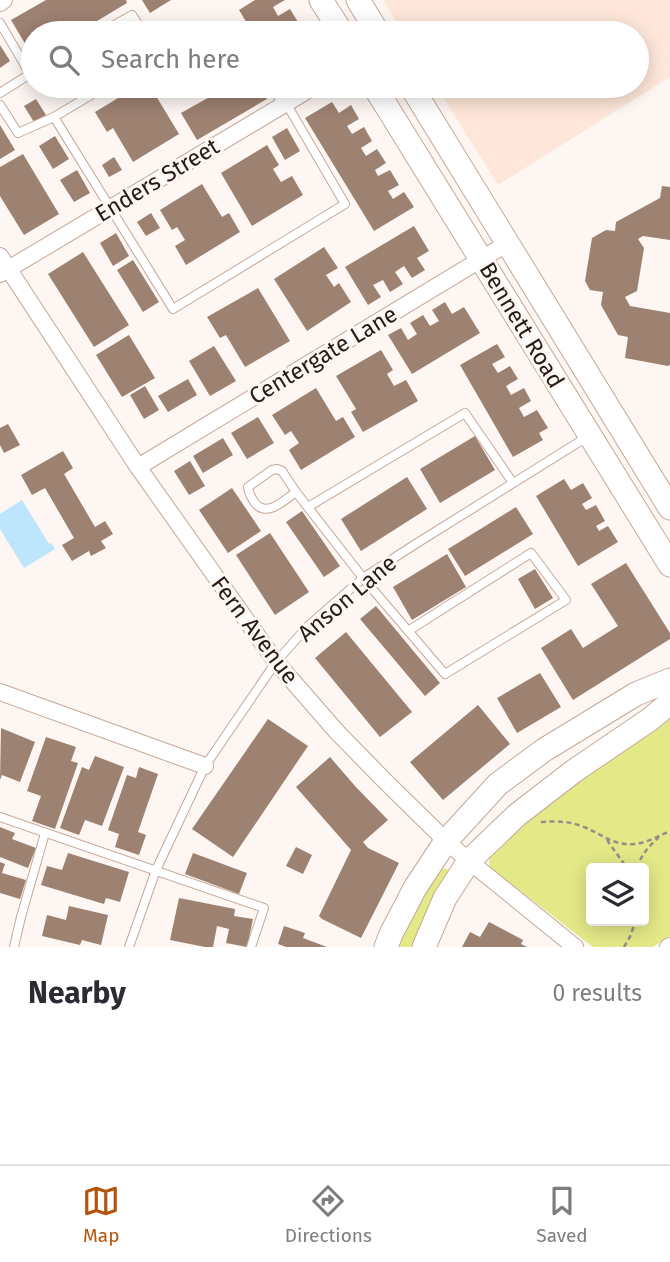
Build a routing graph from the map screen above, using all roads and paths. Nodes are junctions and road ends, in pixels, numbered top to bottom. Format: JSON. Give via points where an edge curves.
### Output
{"nodes":[{"id":1,"x":321,"y":0,"type":"edge"},
{"id":2,"x":358,"y":0,"type":"edge"},
{"id":3,"x":121,"y":21,"type":"edge"},
{"id":4,"x":136,"y":21,"type":"edge"},
{"id":5,"x":334,"y":21,"type":"edge"},
{"id":6,"x":371,"y":21,"type":"edge"},
{"id":7,"x":0,"y":23,"type":"edge"},
{"id":8,"x":21,"y":56,"type":"edge"},
{"id":9,"x":21,"y":80,"type":"edge"},
{"id":10,"x":0,"y":93,"type":"edge"},
{"id":11,"x":86,"y":98,"type":"edge"},
{"id":12,"x":281,"y":98,"type":"edge"},
{"id":13,"x":295,"y":98,"type":"edge"},
{"id":14,"x":381,"y":98,"type":"edge"},
{"id":15,"x":418,"y":98,"type":"edge"},
{"id":16,"x":285,"y":104,"type":"junction"},
{"id":17,"x":0,"y":105,"type":"edge"},
{"id":18,"x":54,"y":117,"type":"junction"},
{"id":19,"x":110,"y":208,"type":"junction"},
{"id":20,"x":508,"y":243,"type":"junction"},
{"id":21,"x":482,"y":260,"type":"junction"},
{"id":22,"x":3,"y":266,"type":"edge"},
{"id":23,"x":590,"y":436,"type":"junction"},
{"id":24,"x":138,"y":467,"type":"junction"},
{"id":25,"x":513,"y":483,"type":"junction"},
{"id":26,"x":296,"y":492,"type":"junction"},
{"id":27,"x":308,"y":507,"type":"junction"},
{"id":28,"x":670,"y":508,"type":"edge"},
{"id":29,"x":670,"y":565,"type":"edge"},
{"id":30,"x":363,"y":578,"type":"junction"},
{"id":31,"x":408,"y":631,"type":"junction"},
{"id":32,"x":276,"y":662,"type":"junction"},
{"id":33,"x":670,"y":680,"type":"edge"},
{"id":34,"x":0,"y":692,"type":"edge"},
{"id":35,"x":670,"y":703,"type":"edge"},
{"id":36,"x":205,"y":766,"type":"junction"},
{"id":37,"x":0,"y":817,"type":"edge"},
{"id":38,"x":537,"y":823,"type":"dead end"},
{"id":39,"x":670,"y":830,"type":"edge"},
{"id":40,"x":45,"y":833,"type":"junction"},
{"id":41,"x":662,"y":835,"type":"junction"},
{"id":42,"x":607,"y":840,"type":"junction"},
{"id":43,"x":446,"y":841,"type":"junction"},
{"id":44,"x":469,"y":862,"type":"junction"},
{"id":45,"x":623,"y":863,"type":"edge"},
{"id":46,"x":639,"y":863,"type":"edge"},
{"id":47,"x":156,"y":870,"type":"junction"},
{"id":48,"x":634,"y":926,"type":"edge"},
{"id":49,"x":566,"y":944,"type":"edge"},
{"id":50,"x":14,"y":947,"type":"edge"},
{"id":51,"x":129,"y":947,"type":"edge"},
{"id":52,"x":251,"y":947,"type":"edge"},
{"id":53,"x":386,"y":947,"type":"edge"},
{"id":54,"x":424,"y":947,"type":"edge"},
{"id":55,"x":624,"y":947,"type":"edge"}],
"edges":[{"from":1,"to":5,"type":"street"},
{"from":2,"to":6,"type":"street"},
{"from":3,"to":4,"type":"lane","via":[[132,15]]},
{"from":7,"to":8,"type":"lane"},
{"from":9,"to":10,"type":"lane"},
{"from":11,"to":18,"type":"lane"},
{"from":12,"to":16,"type":"lane"},
{"from":13,"to":16,"type":"street","name":"Enders Street"},
{"from":14,"to":21,"type":"street","name":"Bennett Road"},
{"from":15,"to":20,"type":"street","name":"Bennett Road"},
{"from":16,"to":19,"type":"street","name":"Enders Street"},
{"from":16,"to":19,"type":"lane","via":[[345,204],[173,309]]},
{"from":17,"to":18,"type":"lane","via":[[18,133]]},
{"from":18,"to":19,"type":"lane"},
{"from":19,"to":22,"type":"street","name":"Enders Street"},
{"from":20,"to":21,"type":"street","name":"Centergate Lane"},
{"from":20,"to":28,"type":"street","name":"Bennett Road"},
{"from":21,"to":23,"type":"street","name":"Bennett Road"},
{"from":21,"to":24,"type":"street","name":"Centergate Lane"},
{"from":22,"to":24,"type":"street","name":"Fern Avenue"},
{"from":23,"to":25,"type":"lane","name":"Anson Lane"},
{"from":23,"to":29,"type":"street","name":"Bennett Road"},
{"from":24,"to":32,"type":"street","name":"Fern Avenue"},
{"from":25,"to":27,"type":"lane","via":[[465,413]]},
{"from":25,"to":30,"type":"lane","name":"Anson Lane"},
{"from":26,"to":26,"type":"lane","via":[[277,469],[248,487],[262,510]]},
{"from":26,"to":27,"type":"lane"},
{"from":27,"to":30,"type":"lane"},
{"from":30,"to":31,"type":"lane"},
{"from":30,"to":32,"type":"lane","name":"Anson Lane","via":[[308,626]]},
{"from":31,"to":31,"type":"lane","via":[[531,553],[566,600],[445,674]]},
{"from":32,"to":36,"type":"lane","name":"Anson Lane"},
{"from":32,"to":43,"type":"street","name":"Fern Avenue","via":[[337,732]]},
{"from":33,"to":43,"type":"street","via":[[636,694],[544,750],[498,785]]},
{"from":34,"to":36,"type":"street"},
{"from":35,"to":44,"type":"street","via":[[545,793]]},
{"from":36,"to":47,"type":"lane","name":"Anson Lane"},
{"from":37,"to":40,"type":"lane"},
{"from":38,"to":42,"type":"path","via":[[581,825]]},
{"from":39,"to":41,"type":"path"},
{"from":40,"to":47,"type":"lane"},
{"from":40,"to":50,"type":"lane"},
{"from":41,"to":42,"type":"path","via":[[634,844]]},
{"from":41,"to":46,"type":"path"},
{"from":42,"to":45,"type":"path"},
{"from":43,"to":44,"type":"street","name":"Fern Avenue"},
{"from":43,"to":53,"type":"street","via":[[415,888]]},
{"from":44,"to":49,"type":"street","name":"Fern Avenue"},
{"from":44,"to":54,"type":"street"},
{"from":47,"to":51,"type":"lane","name":"Anson Lane"},
{"from":47,"to":52,"type":"lane","via":[[264,908]]},
{"from":48,"to":55,"type":"path"}]}
